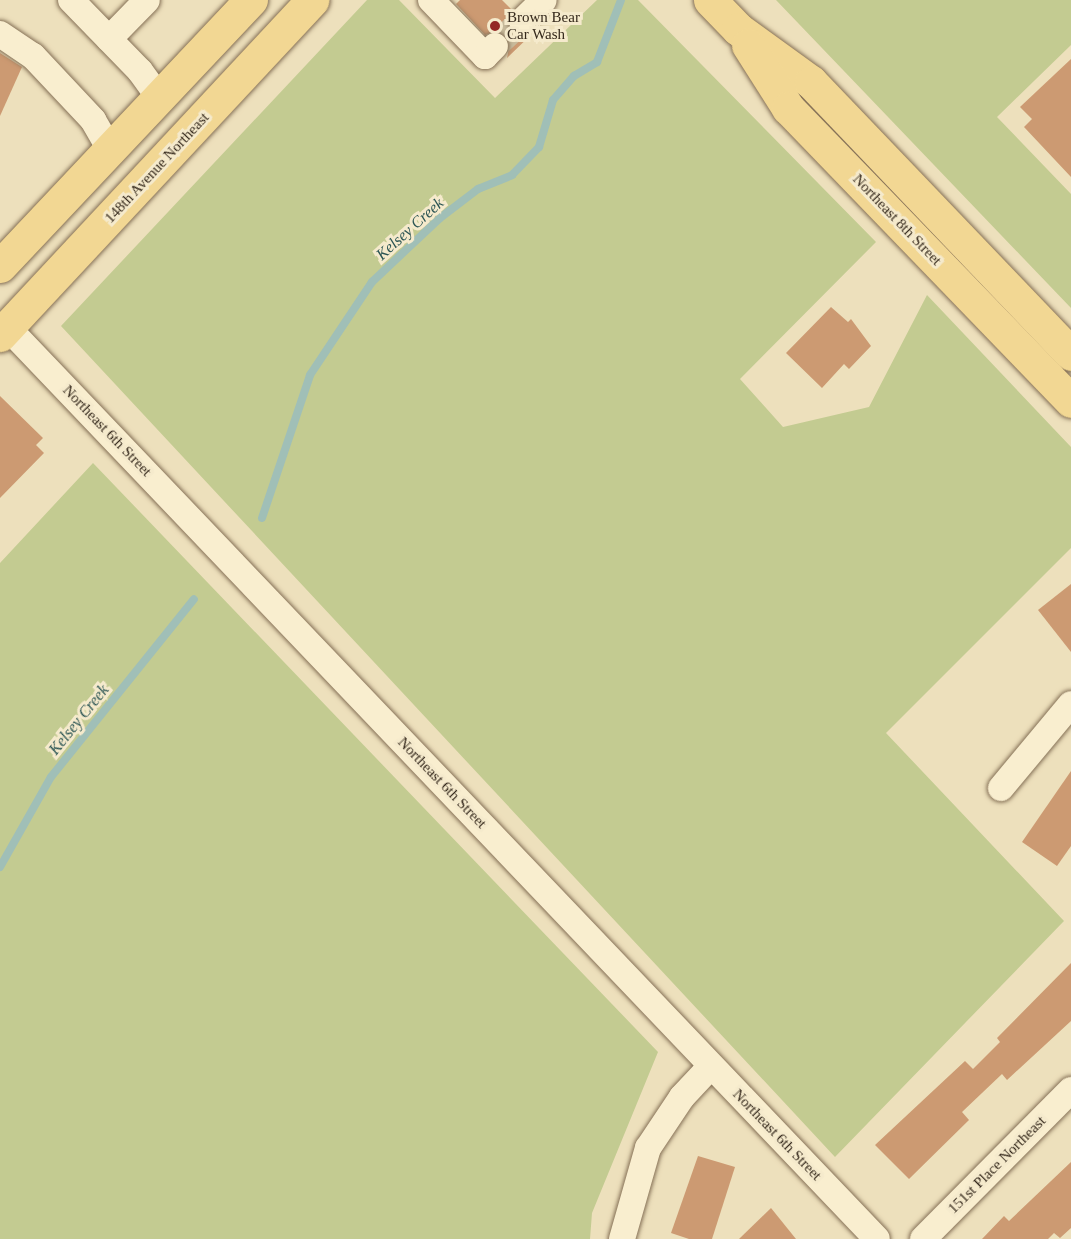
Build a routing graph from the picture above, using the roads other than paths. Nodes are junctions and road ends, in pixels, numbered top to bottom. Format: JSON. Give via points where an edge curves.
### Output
{"nodes":[{"id":1,"x":71,"y":0,"type":"edge"},
{"id":2,"x":147,"y":0,"type":"edge"},
{"id":3,"x":251,"y":0,"type":"edge"},
{"id":4,"x":312,"y":0,"type":"edge"},
{"id":5,"x":432,"y":0,"type":"edge"},
{"id":6,"x":544,"y":0,"type":"edge"},
{"id":7,"x":710,"y":0,"type":"edge"},
{"id":8,"x":522,"y":21,"type":"tunnel mouth"},
{"id":9,"x":738,"y":29,"type":"junction"},
{"id":10,"x":0,"y":34,"type":"edge"},
{"id":11,"x":109,"y":39,"type":"junction"},
{"id":12,"x":495,"y":46,"type":"dead end"},
{"id":13,"x":160,"y":99,"type":"junction"},
{"id":14,"x":111,"y":151,"type":"junction"},
{"id":15,"x":122,"y":205,"type":"junction"},
{"id":16,"x":0,"y":266,"type":"edge"},
{"id":17,"x":4,"y":331,"type":"edge"},
{"id":18,"x":1071,"y":354,"type":"edge"},
{"id":19,"x":1071,"y":401,"type":"edge"},
{"id":20,"x":1071,"y":704,"type":"edge"},
{"id":21,"x":1001,"y":788,"type":"dead end"},
{"id":22,"x":711,"y":1066,"type":"junction"},
{"id":23,"x":1071,"y":1090,"type":"edge"},
{"id":24,"x":622,"y":1239,"type":"edge"},
{"id":25,"x":877,"y":1239,"type":"edge"},
{"id":26,"x":923,"y":1239,"type":"edge"}],
"edges":[{"from":1,"to":11,"type":"street"},
{"from":2,"to":11,"type":"street"},
{"from":3,"to":13,"type":"main road"},
{"from":4,"to":15,"type":"main road","name":"148th Avenue Northeast"},
{"from":5,"to":12,"type":"street","via":[[485,56]]},
{"from":6,"to":8,"type":"street"},
{"from":7,"to":9,"type":"main road","name":"Northeast 8th Street"},
{"from":9,"to":18,"type":"main road","name":"Northeast 8th Street","via":[[811,82]]},
{"from":9,"to":19,"type":"main road","name":"Northeast 8th Street","via":[[788,108]]},
{"from":10,"to":14,"type":"street","via":[[33,56],[93,120]]},
{"from":11,"to":13,"type":"street"},
{"from":13,"to":14,"type":"main road"},
{"from":13,"to":15,"type":"main road","via":[[173,119],[172,130]]},
{"from":14,"to":16,"type":"main road"},
{"from":15,"to":17,"type":"main road","name":"148th Avenue Northeast"},
{"from":17,"to":22,"type":"street","name":"Northeast 6th Street"},
{"from":20,"to":21,"type":"street"},
{"from":22,"to":24,"type":"street","via":[[682,1097],[648,1148]]},
{"from":22,"to":25,"type":"street","name":"Northeast 6th Street"},
{"from":23,"to":26,"type":"street","name":"151st Place Northeast"}]}
